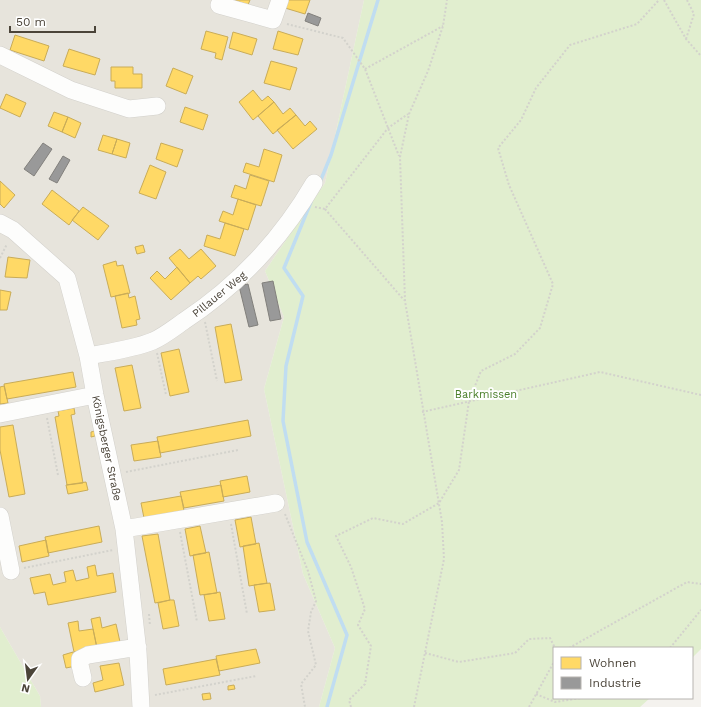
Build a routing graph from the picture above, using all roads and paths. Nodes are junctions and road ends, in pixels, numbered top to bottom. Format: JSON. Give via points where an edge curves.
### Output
{"nodes":[{"id":1,"x":280,"y":0,"type":"edge"},
{"id":2,"x":447,"y":0,"type":"edge"},
{"id":3,"x":659,"y":0,"type":"edge"},
{"id":4,"x":664,"y":0,"type":"edge"},
{"id":5,"x":687,"y":0,"type":"edge"},
{"id":6,"x":219,"y":5,"type":"dead end"},
{"id":7,"x":273,"y":20,"type":"junction"},
{"id":8,"x":443,"y":26,"type":"junction"},
{"id":9,"x":686,"y":38,"type":"junction"},
{"id":10,"x":0,"y":55,"type":"edge"},
{"id":11,"x":701,"y":56,"type":"edge"},
{"id":12,"x":365,"y":69,"type":"junction"},
{"id":13,"x":157,"y":106,"type":"dead end"},
{"id":14,"x":409,"y":114,"type":"junction"},
{"id":15,"x":388,"y":128,"type":"junction"},
{"id":16,"x":400,"y":157,"type":"junction"},
{"id":17,"x":314,"y":183,"type":"dead end"},
{"id":18,"x":302,"y":203,"type":"junction"},
{"id":19,"x":325,"y":209,"type":"junction"},
{"id":20,"x":0,"y":223,"type":"edge"},
{"id":21,"x":405,"y":301,"type":"junction"},
{"id":22,"x":203,"y":309,"type":"junction"},
{"id":23,"x":154,"y":340,"type":"junction"},
{"id":24,"x":88,"y":356,"type":"junction"},
{"id":25,"x":217,"y":381,"type":"dead end"},
{"id":26,"x":701,"y":394,"type":"edge"},
{"id":27,"x":95,"y":395,"type":"junction"},
{"id":28,"x":166,"y":395,"type":"dead end"},
{"id":29,"x":469,"y":401,"type":"junction"},
{"id":30,"x":45,"y":405,"type":"junction"},
{"id":31,"x":422,"y":412,"type":"junction"},
{"id":32,"x":0,"y":414,"type":"edge"},
{"id":33,"x":238,"y":450,"type":"dead end"},
{"id":34,"x":125,"y":472,"type":"dead end"},
{"id":35,"x":58,"y":475,"type":"dead end"},
{"id":36,"x":276,"y":503,"type":"joint"},
{"id":37,"x":439,"y":503,"type":"junction"},
{"id":38,"x":228,"y":511,"type":"junction"},
{"id":39,"x":0,"y":516,"type":"edge"},
{"id":40,"x":178,"y":519,"type":"junction"},
{"id":41,"x":124,"y":529,"type":"junction"},
{"id":42,"x":126,"y":547,"type":"junction"},
{"id":43,"x":11,"y":571,"type":"joint"},
{"id":44,"x":701,"y":584,"type":"edge"},
{"id":45,"x":701,"y":610,"type":"edge"},
{"id":46,"x":247,"y":614,"type":"dead end"},
{"id":47,"x":197,"y":622,"type":"dead end"},
{"id":48,"x":138,"y":647,"type":"junction"},
{"id":49,"x":554,"y":647,"type":"edge"},
{"id":50,"x":571,"y":647,"type":"edge"},
{"id":51,"x":671,"y":647,"type":"edge"},
{"id":52,"x":425,"y":653,"type":"junction"},
{"id":53,"x":553,"y":664,"type":"edge"},
{"id":54,"x":256,"y":676,"type":"dead end"},
{"id":55,"x":83,"y":678,"type":"dead end"},
{"id":56,"x":536,"y":694,"type":"junction"},
{"id":57,"x":574,"y":699,"type":"edge"},
{"id":58,"x":140,"y":702,"type":"edge"},
{"id":59,"x":304,"y":707,"type":"edge"},
{"id":60,"x":350,"y":707,"type":"edge"},
{"id":61,"x":414,"y":707,"type":"edge"},
{"id":62,"x":529,"y":707,"type":"edge"}],
"edges":[{"from":1,"to":7,"type":"street"},
{"from":2,"to":8,"type":"path"},
{"from":3,"to":29,"type":"path","via":[[637,24],[570,44],[536,88],[521,120],[498,148],[509,185],[553,284],[540,328],[515,354],[481,371]]},
{"from":4,"to":9,"type":"path"},
{"from":5,"to":9,"type":"path","via":[[694,14]]},
{"from":6,"to":7,"type":"street"},
{"from":7,"to":12,"type":"path","via":[[343,38]]},
{"from":8,"to":12,"type":"path"},
{"from":8,"to":14,"type":"path","via":[[428,71]]},
{"from":9,"to":11,"type":"path"},
{"from":10,"to":13,"type":"street","via":[[71,90],[129,109]]},
{"from":12,"to":15,"type":"path"},
{"from":14,"to":15,"type":"path"},
{"from":14,"to":16,"type":"path"},
{"from":15,"to":16,"type":"path"},
{"from":15,"to":19,"type":"path"},
{"from":16,"to":21,"type":"path"},
{"from":17,"to":18,"type":"street","name":"Pillauer Weg"},
{"from":18,"to":19,"type":"path"},
{"from":18,"to":22,"type":"street","name":"Pillauer Weg","via":[[254,265]]},
{"from":19,"to":21,"type":"path"},
{"from":20,"to":24,"type":"street","name":"Königsberger Straße","via":[[13,230],[67,278]]},
{"from":21,"to":31,"type":"path"},
{"from":22,"to":23,"type":"street","name":"Pillauer Weg"},
{"from":22,"to":25,"type":"path"},
{"from":23,"to":24,"type":"street","name":"Pillauer Weg"},
{"from":23,"to":28,"type":"path"},
{"from":24,"to":27,"type":"street","name":"Königsberger Straße"},
{"from":26,"to":29,"type":"path","via":[[600,372]]},
{"from":27,"to":30,"type":"street"},
{"from":27,"to":41,"type":"street","name":"Königsberger Straße"},
{"from":29,"to":31,"type":"path"},
{"from":29,"to":37,"type":"path","via":[[460,470]]},
{"from":30,"to":32,"type":"street"},
{"from":30,"to":35,"type":"path"},
{"from":31,"to":37,"type":"path"},
{"from":33,"to":34,"type":"path"},
{"from":36,"to":38,"type":"street"},
{"from":36,"to":59,"type":"path","via":[[283,510],[308,570],[316,601],[308,631],[316,665],[302,684]]},
{"from":37,"to":52,"type":"path","via":[[444,559]]},
{"from":37,"to":60,"type":"path","via":[[403,524],[373,518],[336,536],[351,568],[365,609],[358,625],[371,646],[365,684],[349,700]]},
{"from":38,"to":40,"type":"street"},
{"from":38,"to":46,"type":"path"},
{"from":39,"to":43,"type":"street"},
{"from":40,"to":41,"type":"street"},
{"from":40,"to":47,"type":"path"},
{"from":41,"to":42,"type":"street","name":"Königsberger Straße"},
{"from":42,"to":43,"type":"path"},
{"from":42,"to":48,"type":"street","name":"Königsberger Straße"},
{"from":44,"to":50,"type":"path","via":[[687,582]]},
{"from":45,"to":51,"type":"path"},
{"from":48,"to":55,"type":"street","via":[[88,655],[80,659]]},
{"from":48,"to":58,"type":"street","name":"Königsberger Straße"},
{"from":49,"to":52,"type":"path","via":[[550,638],[529,639],[515,653],[459,662]]},
{"from":52,"to":61,"type":"path"},
{"from":53,"to":56,"type":"path"},
{"from":54,"to":58,"type":"path"},
{"from":56,"to":57,"type":"path","via":[[555,702]]},
{"from":56,"to":62,"type":"path"}]}
